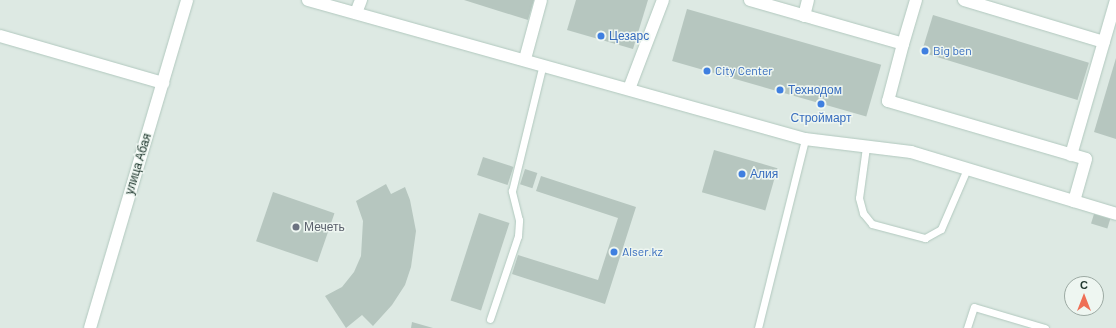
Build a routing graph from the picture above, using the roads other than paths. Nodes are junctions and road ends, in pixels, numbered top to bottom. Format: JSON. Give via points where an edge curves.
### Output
{"nodes":[{"id":1,"x":187,"y":0,"type":"edge"},
{"id":2,"x":308,"y":0,"type":"edge"},
{"id":3,"x":361,"y":0,"type":"edge"},
{"id":4,"x":541,"y":0,"type":"edge"},
{"id":5,"x":663,"y":0,"type":"edge"},
{"id":6,"x":750,"y":0,"type":"edge"},
{"id":7,"x":808,"y":0,"type":"edge"},
{"id":8,"x":916,"y":0,"type":"edge"},
{"id":9,"x":964,"y":0,"type":"edge"},
{"id":10,"x":1116,"y":0,"type":"edge"},
{"id":11,"x":356,"y":13,"type":"junction"},
{"id":12,"x":804,"y":16,"type":"junction"},
{"id":13,"x":0,"y":36,"type":"edge"},
{"id":14,"x":1104,"y":42,"type":"junction"},
{"id":15,"x":903,"y":44,"type":"junction"},
{"id":16,"x":525,"y":59,"type":"junction"},
{"id":17,"x":542,"y":64,"type":"junction"},
{"id":18,"x":163,"y":83,"type":"junction"},
{"id":19,"x":629,"y":89,"type":"junction"},
{"id":20,"x":805,"y":139,"type":"junction"},
{"id":21,"x":866,"y":147,"type":"junction"},
{"id":22,"x":1071,"y":155,"type":"junction"},
{"id":23,"x":967,"y":169,"type":"junction"},
{"id":24,"x":1074,"y":201,"type":"junction"},
{"id":25,"x":1116,"y":214,"type":"edge"},
{"id":26,"x":490,"y":319,"type":"dead end"},
{"id":27,"x":90,"y":328,"type":"edge"},
{"id":28,"x":758,"y":328,"type":"edge"},
{"id":29,"x":967,"y":328,"type":"edge"},
{"id":30,"x":1044,"y":328,"type":"edge"}],
"edges":[{"from":1,"to":18,"type":"street","name":"улица Абая"},
{"from":2,"to":11,"type":"street"},
{"from":3,"to":11,"type":"street"},
{"from":4,"to":16,"type":"street"},
{"from":5,"to":19,"type":"street"},
{"from":6,"to":12,"type":"street"},
{"from":7,"to":12,"type":"street"},
{"from":8,"to":15,"type":"street"},
{"from":9,"to":14,"type":"street"},
{"from":10,"to":14,"type":"street"},
{"from":11,"to":16,"type":"street"},
{"from":12,"to":15,"type":"street"},
{"from":13,"to":18,"type":"street"},
{"from":14,"to":22,"type":"street"},
{"from":15,"to":22,"type":"street","via":[[888,101]]},
{"from":16,"to":17,"type":"street"},
{"from":17,"to":19,"type":"street"},
{"from":17,"to":26,"type":"lane","via":[[512,191],[519,220],[518,236]]},
{"from":18,"to":27,"type":"street","name":"улица Абая"},
{"from":19,"to":20,"type":"street"},
{"from":20,"to":21,"type":"street"},
{"from":20,"to":28,"type":"lane"},
{"from":21,"to":23,"type":"street","via":[[911,152]]},
{"from":21,"to":23,"type":"lane","via":[[859,198],[863,213],[872,224],[925,238],[941,229]]},
{"from":22,"to":24,"type":"street","via":[[1086,159]]},
{"from":23,"to":24,"type":"street"},
{"from":24,"to":25,"type":"street"},
{"from":29,"to":30,"type":"lane","via":[[974,307]]}]}
